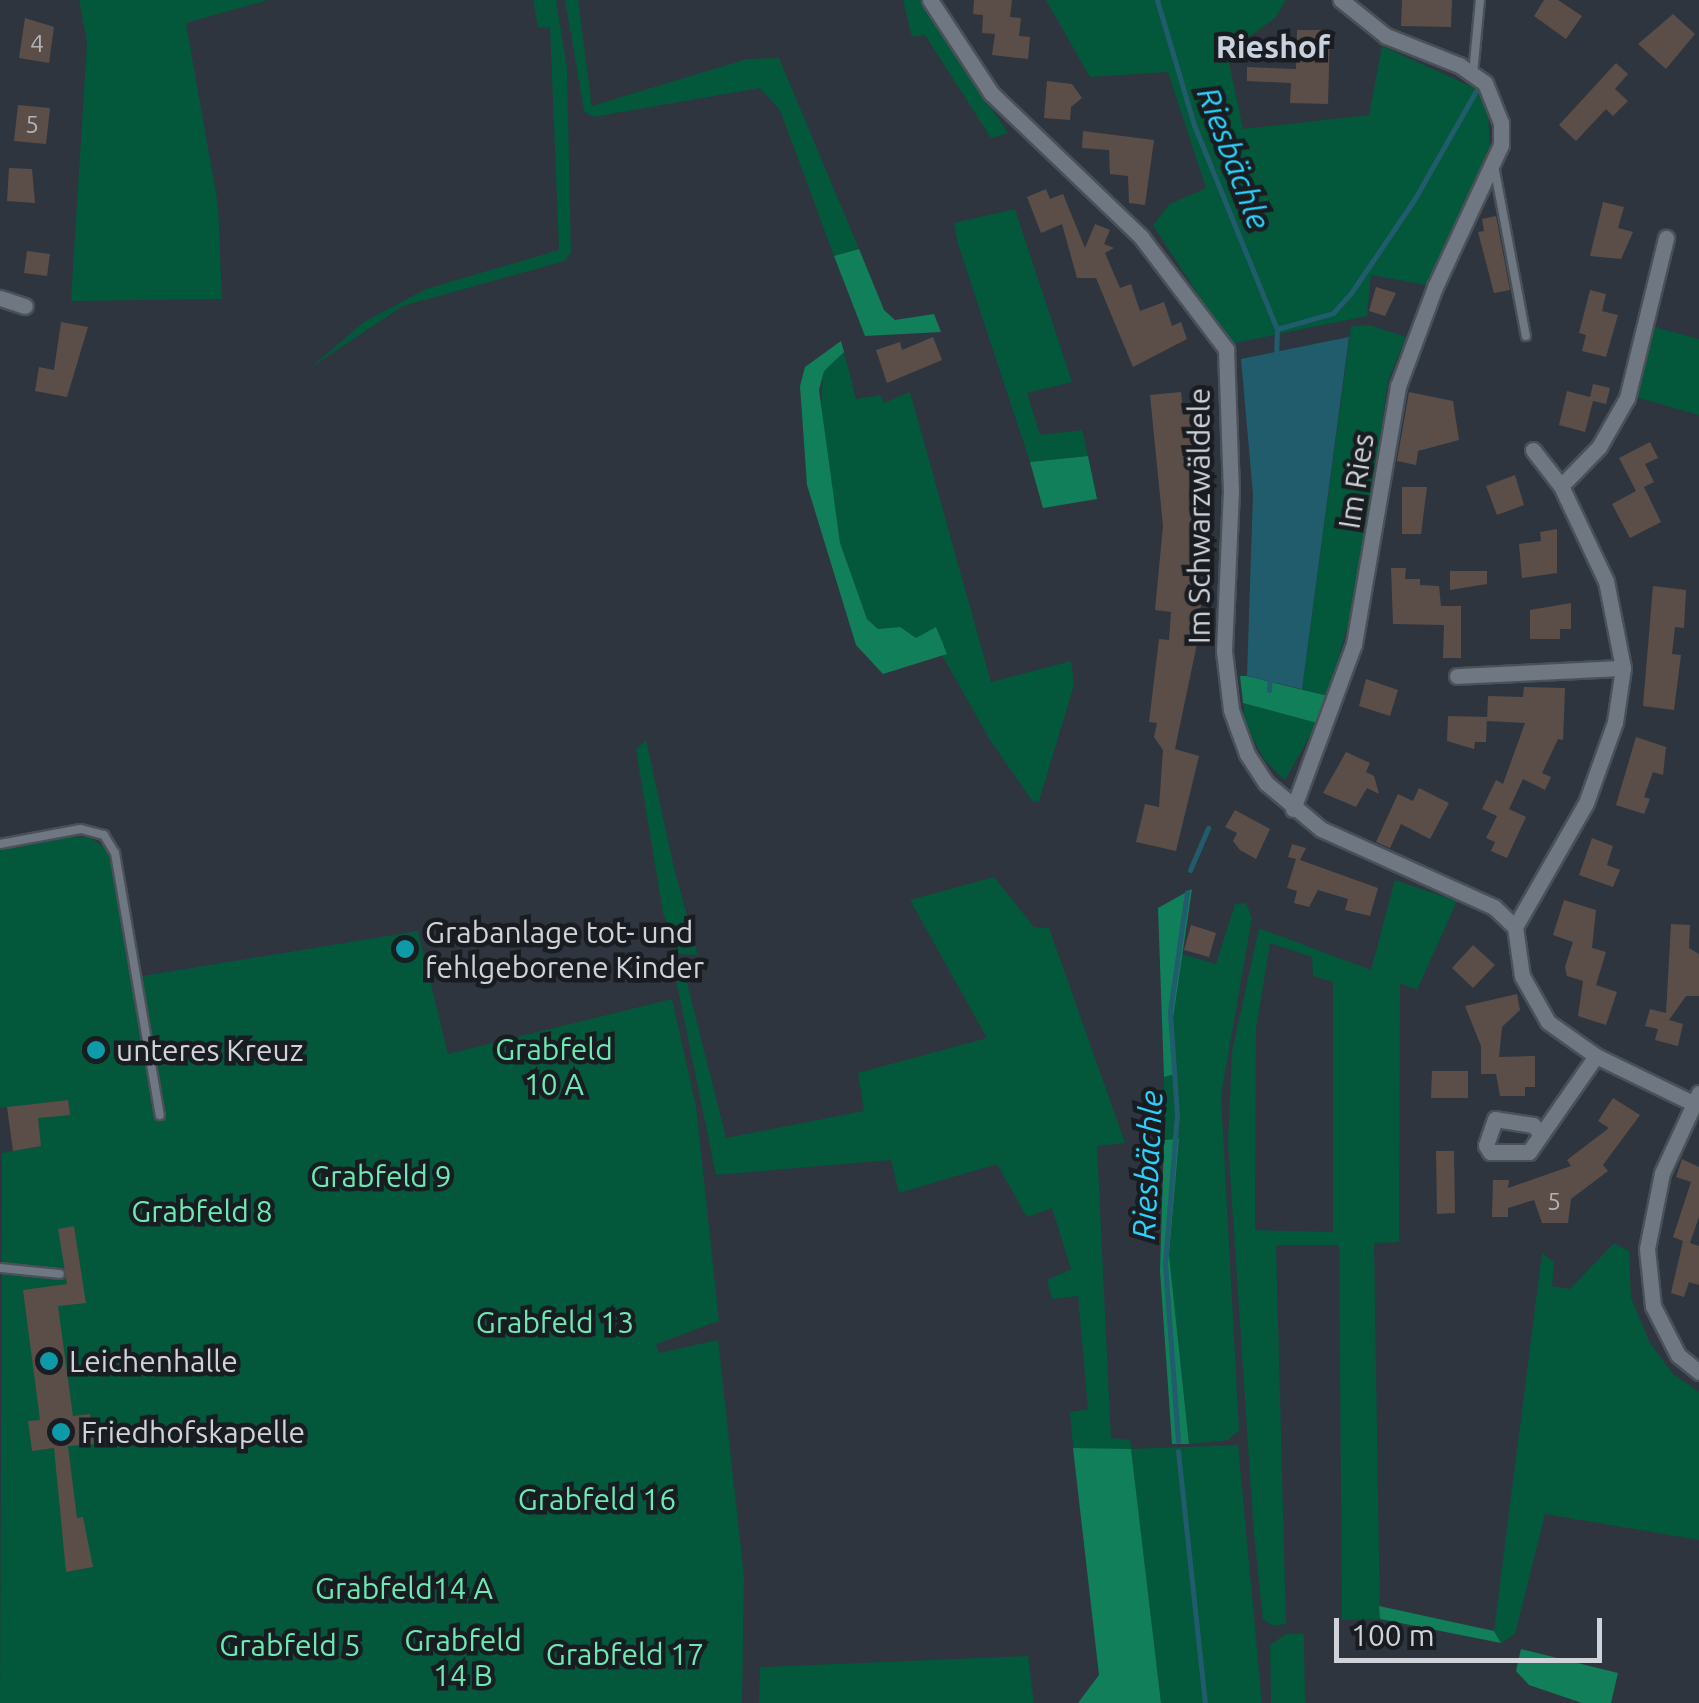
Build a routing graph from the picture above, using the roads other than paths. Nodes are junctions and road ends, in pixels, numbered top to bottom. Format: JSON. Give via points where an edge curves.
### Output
{"nodes":[{"id":1,"x":930,"y":0,"type":"edge"},
{"id":2,"x":1341,"y":0,"type":"edge"},
{"id":3,"x":1480,"y":0,"type":"edge"},
{"id":4,"x":1473,"y":74,"type":"junction"},
{"id":5,"x":1495,"y":171,"type":"junction"},
{"id":6,"x":1666,"y":238,"type":"dead end"},
{"id":7,"x":0,"y":298,"type":"edge"},
{"id":8,"x":25,"y":306,"type":"dead end"},
{"id":9,"x":1526,"y":336,"type":"dead end"},
{"id":10,"x":1532,"y":450,"type":"dead end"},
{"id":11,"x":1560,"y":486,"type":"junction"},
{"id":12,"x":1623,"y":668,"type":"junction"},
{"id":13,"x":1456,"y":676,"type":"dead end"},
{"id":14,"x":1293,"y":809,"type":"junction"},
{"id":15,"x":0,"y":844,"type":"edge"},
{"id":16,"x":1515,"y":926,"type":"junction"},
{"id":17,"x":1596,"y":1056,"type":"junction"},
{"id":18,"x":1696,"y":1098,"type":"edge"},
{"id":19,"x":160,"y":1115,"type":"dead end"},
{"id":20,"x":1541,"y":1134,"type":"dead end"},
{"id":21,"x":0,"y":1268,"type":"edge"},
{"id":22,"x":60,"y":1274,"type":"dead end"},
{"id":23,"x":1699,"y":1372,"type":"edge"}],
"edges":[{"from":1,"to":14,"type":"street","name":"Im Schwarzwäldele","via":[[991,93],[1141,237],[1226,349],[1224,651],[1231,710],[1247,754]]},
{"from":2,"to":4,"type":"street","via":[[1386,36]]},
{"from":3,"to":4,"type":"lane"},
{"from":4,"to":5,"type":"street","name":"Im Ries","via":[[1485,83],[1501,124]]},
{"from":5,"to":9,"type":"lane","name":"Im Ries"},
{"from":5,"to":14,"type":"street","name":"Im Ries","via":[[1435,287],[1398,386],[1354,644]]},
{"from":6,"to":11,"type":"street","via":[[1627,398],[1599,447]]},
{"from":7,"to":8,"type":"street"},
{"from":10,"to":11,"type":"street"},
{"from":11,"to":12,"type":"street","via":[[1606,581]]},
{"from":12,"to":13,"type":"street"},
{"from":12,"to":16,"type":"street","via":[[1615,722],[1586,802]]},
{"from":14,"to":16,"type":"street","name":"Im Schwarzwäldele","via":[[1376,858],[1494,906]]},
{"from":15,"to":19,"type":"lane","via":[[81,829],[104,835],[115,853]]},
{"from":16,"to":17,"type":"street","via":[[1522,976],[1548,1022]]},
{"from":17,"to":18,"type":"street"},
{"from":17,"to":20,"type":"street","via":[[1552,1128]]},
{"from":18,"to":23,"type":"street","via":[[1662,1174],[1647,1248],[1654,1306],[1678,1355]]},
{"from":21,"to":22,"type":"lane"}]}
